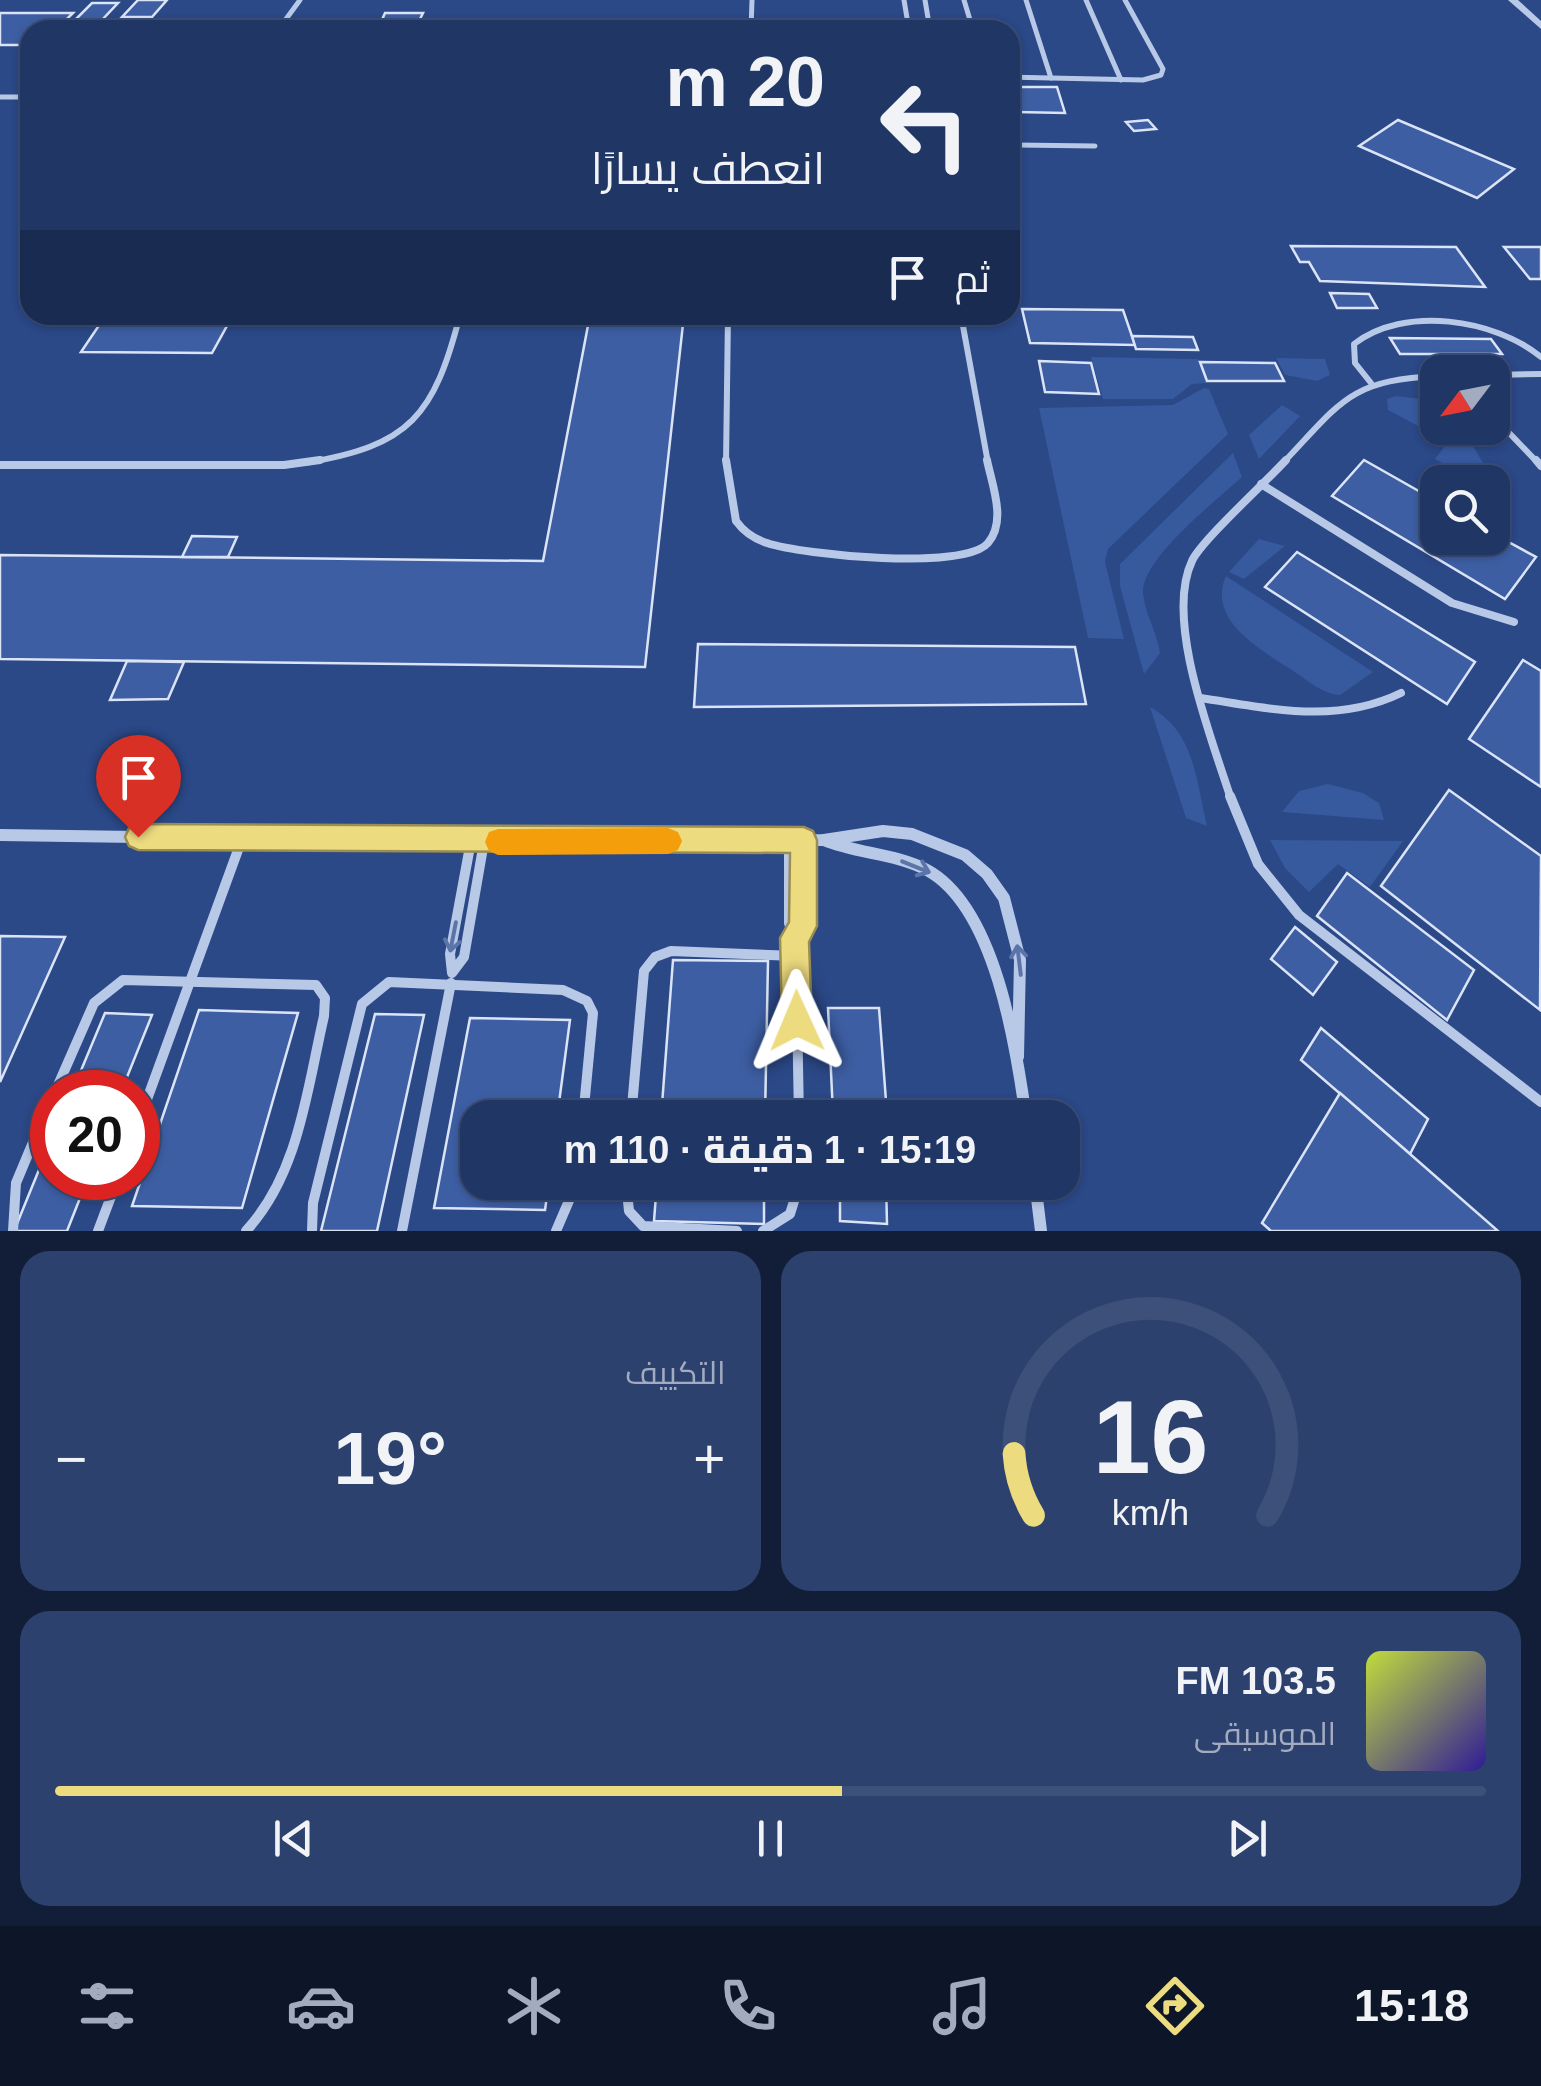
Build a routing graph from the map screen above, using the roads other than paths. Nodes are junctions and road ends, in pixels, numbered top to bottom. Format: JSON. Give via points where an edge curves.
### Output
{"nodes":[{"id":1,"x":1026,"y":0,"type":"edge"},
{"id":2,"x":1086,"y":0,"type":"edge"},
{"id":3,"x":1125,"y":0,"type":"edge"},
{"id":4,"x":1514,"y":0,"type":"edge"},
{"id":5,"x":1541,"y":26,"type":"edge"},
{"id":6,"x":1020,"y":77,"type":"edge"},
{"id":7,"x":1051,"y":78,"type":"junction"},
{"id":8,"x":1121,"y":80,"type":"junction"},
{"id":9,"x":1020,"y":145,"type":"edge"},
{"id":10,"x":1094,"y":146,"type":"dead end"},
{"id":11,"x":457,"y":325,"type":"edge"},
{"id":12,"x":727,"y":325,"type":"edge"},
{"id":13,"x":963,"y":325,"type":"edge"},
{"id":14,"x":1541,"y":357,"type":"edge"},
{"id":15,"x":1541,"y":374,"type":"edge"},
{"id":16,"x":1510,"y":375,"type":"edge"},
{"id":17,"x":1420,"y":378,"type":"edge"},
{"id":18,"x":1372,"y":382,"type":"junction"},
{"id":19,"x":1510,"y":434,"type":"edge"},
{"id":20,"x":0,"y":465,"type":"edge"},
{"id":21,"x":1541,"y":466,"type":"edge"},
{"id":22,"x":1261,"y":484,"type":"junction"},
{"id":23,"x":1514,"y":622,"type":"dead end"},
{"id":24,"x":1401,"y":692,"type":"dead end"},
{"id":25,"x":1200,"y":698,"type":"junction"},
{"id":26,"x":0,"y":834,"type":"edge"},
{"id":27,"x":242,"y":839,"type":"junction"},
{"id":28,"x":796,"y":840,"type":"junction"},
{"id":29,"x":824,"y":840,"type":"junction"},
{"id":30,"x":478,"y":842,"type":"junction"},
{"id":31,"x":796,"y":956,"type":"junction"},
{"id":32,"x":451,"y":979,"type":"junction"},
{"id":33,"x":192,"y":980,"type":"junction"},
{"id":34,"x":1018,"y":1057,"type":"junction"},
{"id":35,"x":65,"y":1070,"type":"edge"},
{"id":36,"x":158,"y":1070,"type":"edge"},
{"id":37,"x":585,"y":1100,"type":"edge"},
{"id":38,"x":633,"y":1100,"type":"edge"},
{"id":39,"x":799,"y":1100,"type":"edge"},
{"id":40,"x":1024,"y":1100,"type":"edge"},
{"id":41,"x":1541,"y":1102,"type":"edge"},
{"id":42,"x":30,"y":1149,"type":"edge"},
{"id":43,"x":110,"y":1200,"type":"edge"},
{"id":44,"x":571,"y":1200,"type":"edge"},
{"id":45,"x":628,"y":1200,"type":"edge"},
{"id":46,"x":795,"y":1200,"type":"edge"},
{"id":47,"x":1037,"y":1200,"type":"edge"},
{"id":48,"x":14,"y":1231,"type":"edge"},
{"id":49,"x":98,"y":1231,"type":"edge"},
{"id":50,"x":246,"y":1231,"type":"edge"},
{"id":51,"x":312,"y":1231,"type":"edge"},
{"id":52,"x":402,"y":1231,"type":"edge"},
{"id":53,"x":556,"y":1231,"type":"edge"},
{"id":54,"x":736,"y":1231,"type":"edge"},
{"id":55,"x":764,"y":1231,"type":"edge"},
{"id":56,"x":1041,"y":1231,"type":"edge"}],
"edges":[{"from":1,"to":7,"type":"lane"},
{"from":2,"to":8,"type":"lane"},
{"from":3,"to":8,"type":"lane","via":[[1163,69],[1151,79]]},
{"from":4,"to":5,"type":"street"},
{"from":6,"to":7,"type":"lane"},
{"from":7,"to":8,"type":"lane"},
{"from":9,"to":10,"type":"lane"},
{"from":11,"to":20,"type":"lane","via":[[435,395],[408,426],[330,461]]},
{"from":12,"to":13,"type":"lane","via":[[730,506],[744,531],[774,545],[944,557],[978,552],[990,543],[998,518]]},
{"from":14,"to":18,"type":"lane","via":[[1506,334],[1474,324],[1380,329],[1354,344],[1355,362]]},
{"from":15,"to":16,"type":"lane"},
{"from":17,"to":18,"type":"lane"},
{"from":18,"to":22,"type":"lane","via":[[1346,396]]},
{"from":19,"to":21,"type":"lane"},
{"from":22,"to":23,"type":"lane","via":[[1452,603]]},
{"from":22,"to":25,"type":"lane","via":[[1186,571],[1182,602]]},
{"from":24,"to":25,"type":"lane","via":[[1361,711],[1329,714]]},
{"from":25,"to":41,"type":"lane","via":[[1243,836],[1276,888],[1300,915]]},
{"from":26,"to":27,"type":"street"},
{"from":27,"to":30,"type":"street"},
{"from":27,"to":33,"type":"lane"},
{"from":28,"to":29,"type":"street"},
{"from":28,"to":30,"type":"street"},
{"from":28,"to":31,"type":"lane","via":[[789,928]]},
{"from":29,"to":34,"type":"street","one_way":true,"via":[[850,853],[926,870],[965,901],[990,947]]},
{"from":34,"to":29,"type":"street","one_way":true,"via":[[1019,953],[1014,925],[988,877],[923,834],[872,829]]},
{"from":30,"to":32,"type":"lane","via":[[448,962]]},
{"from":31,"to":38,"type":"lane","via":[[671,951],[655,957],[644,971]]},
{"from":31,"to":39,"type":"lane"},
{"from":32,"to":37,"type":"lane","via":[[563,990],[587,1000],[593,1013]]},
{"from":32,"to":51,"type":"lane","via":[[389,982],[362,1004],[312,1203]]},
{"from":32,"to":52,"type":"lane"},
{"from":33,"to":35,"type":"lane","via":[[123,980],[107,989],[94,1003]]},
{"from":33,"to":36,"type":"lane"},
{"from":33,"to":50,"type":"lane","via":[[316,985],[325,998],[278,1190]]},
{"from":34,"to":40,"type":"street"},
{"from":42,"to":48,"type":"lane","via":[[8,1199]]},
{"from":43,"to":49,"type":"lane"},
{"from":44,"to":53,"type":"lane"},
{"from":45,"to":54,"type":"lane","via":[[643,1226]]},
{"from":46,"to":55,"type":"lane","via":[[779,1227]]},
{"from":47,"to":56,"type":"street"}]}
